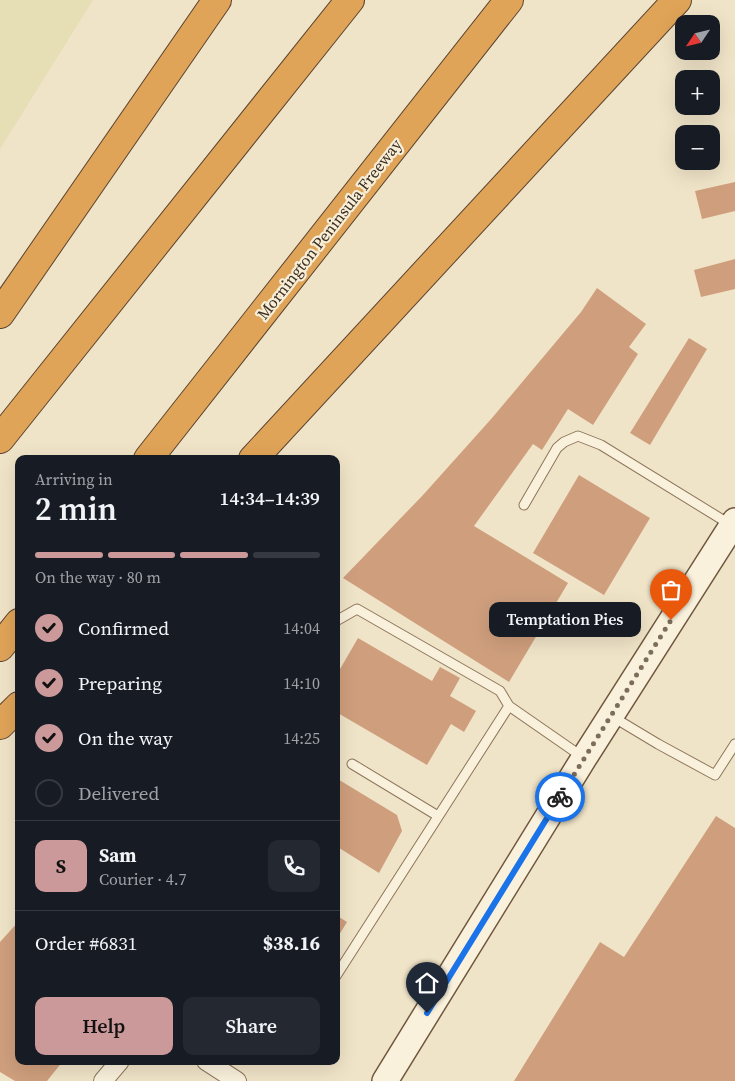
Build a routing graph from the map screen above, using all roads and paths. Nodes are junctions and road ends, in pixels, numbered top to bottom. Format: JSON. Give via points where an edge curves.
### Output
{"nodes":[{"id":1,"x":217,"y":0,"type":"edge"},
{"id":2,"x":350,"y":0,"type":"edge"},
{"id":3,"x":509,"y":0,"type":"edge"},
{"id":4,"x":677,"y":0,"type":"edge"},
{"id":5,"x":0,"y":314,"type":"edge"},
{"id":6,"x":0,"y":439,"type":"edge"},
{"id":7,"x":151,"y":455,"type":"edge"},
{"id":8,"x":257,"y":455,"type":"edge"},
{"id":9,"x":524,"y":505,"type":"dead end"},
{"id":10,"x":733,"y":523,"type":"edge"},
{"id":11,"x":340,"y":619,"type":"edge"},
{"id":12,"x":15,"y":628,"type":"edge"},
{"id":13,"x":0,"y":647,"type":"edge"},
{"id":14,"x":509,"y":706,"type":"junction"},
{"id":15,"x":15,"y":710,"type":"edge"},
{"id":16,"x":610,"y":716,"type":"junction"},
{"id":17,"x":0,"y":725,"type":"edge"},
{"id":18,"x":735,"y":744,"type":"edge"},
{"id":19,"x":584,"y":758,"type":"junction"},
{"id":20,"x":352,"y":764,"type":"dead end"},
{"id":21,"x":438,"y":816,"type":"junction"},
{"id":22,"x":340,"y":970,"type":"edge"},
{"id":23,"x":117,"y":1065,"type":"edge"},
{"id":24,"x":212,"y":1065,"type":"edge"},
{"id":25,"x":103,"y":1081,"type":"edge"},
{"id":26,"x":236,"y":1081,"type":"edge"},
{"id":27,"x":385,"y":1081,"type":"edge"}],
"edges":[{"from":1,"to":5,"type":"highway"},
{"from":2,"to":6,"type":"highway"},
{"from":3,"to":7,"type":"highway","name":"Mornington Peninsula Freeway"},
{"from":4,"to":8,"type":"highway"},
{"from":9,"to":10,"type":"lane","via":[[557,448],[578,436],[601,445]]},
{"from":10,"to":16,"type":"main road"},
{"from":11,"to":14,"type":"lane","via":[[357,609],[500,691]]},
{"from":12,"to":13,"type":"highway"},
{"from":14,"to":19,"type":"lane"},
{"from":14,"to":21,"type":"lane"},
{"from":15,"to":17,"type":"highway"},
{"from":16,"to":18,"type":"lane","via":[[715,775]]},
{"from":16,"to":19,"type":"main road"},
{"from":19,"to":27,"type":"main road"},
{"from":20,"to":21,"type":"lane"},
{"from":21,"to":22,"type":"lane"},
{"from":23,"to":25,"type":"street"},
{"from":24,"to":26,"type":"street"}]}
